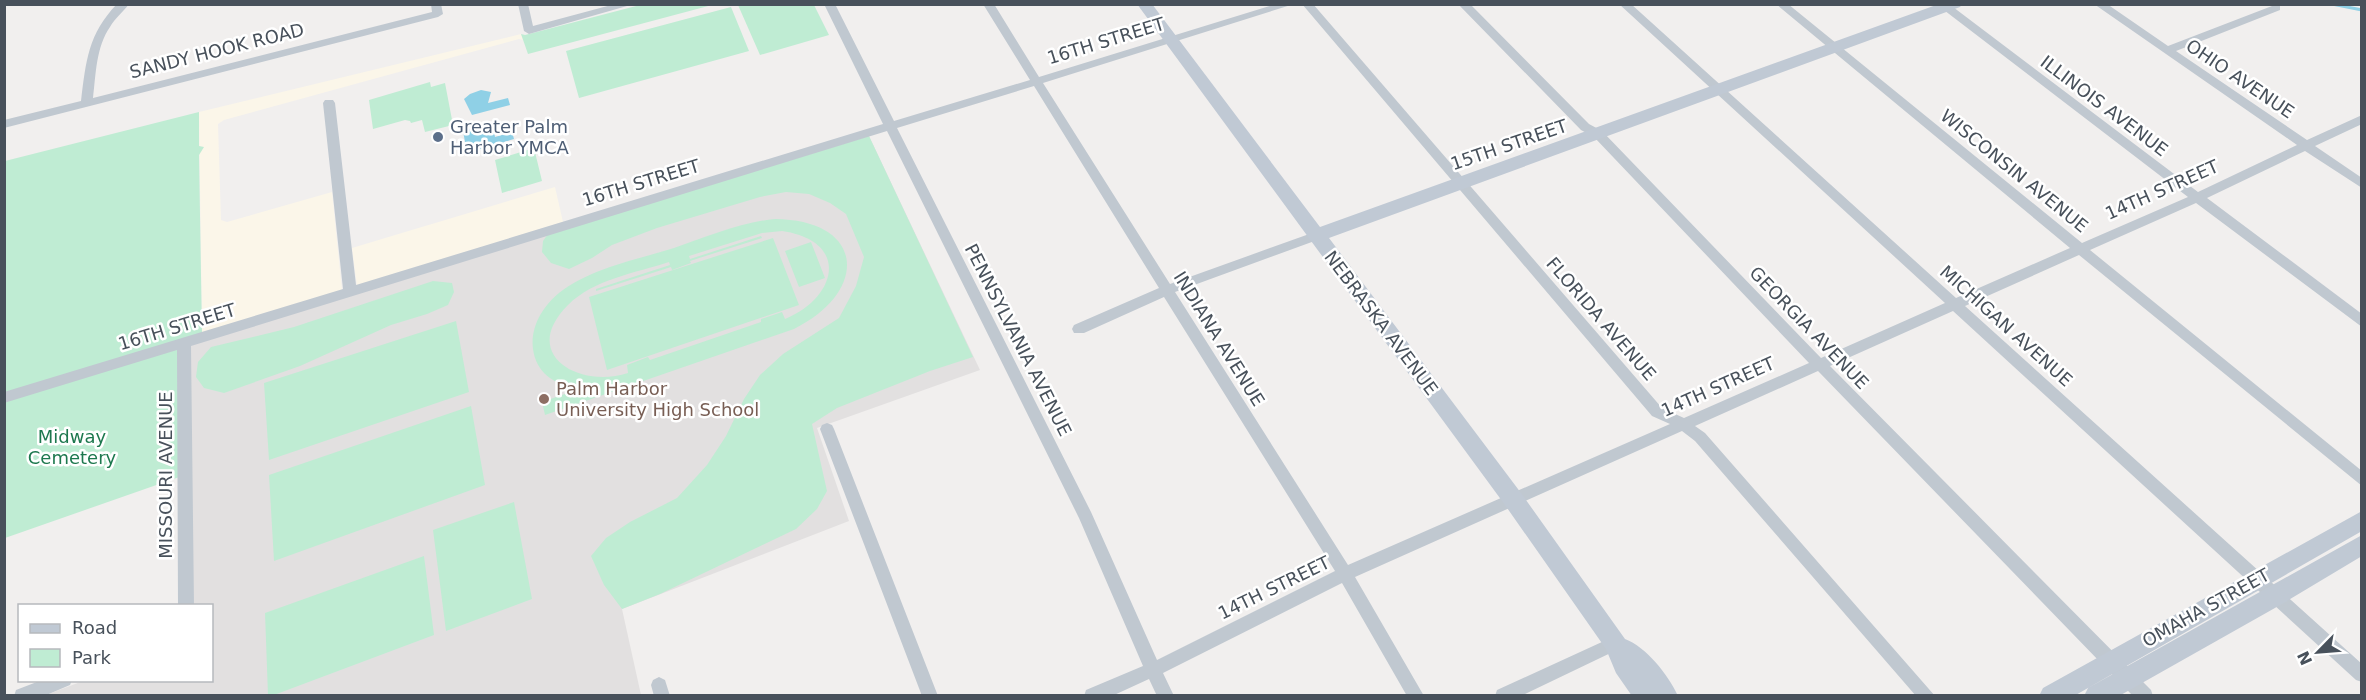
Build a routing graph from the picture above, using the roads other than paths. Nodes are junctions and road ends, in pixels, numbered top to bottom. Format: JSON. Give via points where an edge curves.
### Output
{"nodes":[{"id":1,"x":124,"y":4,"type":"edge"},
{"id":2,"x":523,"y":4,"type":"edge"},
{"id":3,"x":629,"y":4,"type":"edge"},
{"id":4,"x":829,"y":4,"type":"edge"},
{"id":5,"x":988,"y":4,"type":"edge"},
{"id":6,"x":1144,"y":4,"type":"edge"},
{"id":7,"x":1290,"y":4,"type":"edge"},
{"id":8,"x":1307,"y":4,"type":"edge"},
{"id":9,"x":1463,"y":4,"type":"edge"},
{"id":10,"x":1624,"y":4,"type":"edge"},
{"id":11,"x":1782,"y":4,"type":"edge"},
{"id":12,"x":2099,"y":4,"type":"edge"},
{"id":13,"x":1947,"y":6,"type":"edge"},
{"id":14,"x":2276,"y":8,"type":"dead end"},
{"id":15,"x":437,"y":9,"type":"edge"},
{"id":16,"x":1170,"y":40,"type":"junction"},
{"id":17,"x":1835,"y":48,"type":"junction"},
{"id":18,"x":2166,"y":51,"type":"junction"},
{"id":19,"x":1036,"y":81,"type":"junction"},
{"id":20,"x":1719,"y":91,"type":"junction"},
{"id":21,"x":87,"y":102,"type":"junction"},
{"id":22,"x":329,"y":103,"type":"dead end"},
{"id":23,"x":2361,"y":119,"type":"edge"},
{"id":24,"x":4,"y":124,"type":"edge"},
{"id":25,"x":890,"y":126,"type":"junction"},
{"id":26,"x":1598,"y":134,"type":"junction"},
{"id":27,"x":2303,"y":144,"type":"junction"},
{"id":28,"x":1460,"y":183,"type":"junction"},
{"id":29,"x":2361,"y":184,"type":"edge"},
{"id":30,"x":2196,"y":198,"type":"junction"},
{"id":31,"x":1317,"y":236,"type":"junction"},
{"id":32,"x":2080,"y":248,"type":"junction"},
{"id":33,"x":1167,"y":290,"type":"junction"},
{"id":34,"x":350,"y":292,"type":"junction"},
{"id":35,"x":1954,"y":305,"type":"junction"},
{"id":36,"x":2361,"y":322,"type":"edge"},
{"id":37,"x":1079,"y":328,"type":"dead end"},
{"id":38,"x":184,"y":344,"type":"junction"},
{"id":39,"x":1819,"y":364,"type":"junction"},
{"id":40,"x":4,"y":398,"type":"edge"},
{"id":41,"x":1683,"y":424,"type":"junction"},
{"id":42,"x":827,"y":429,"type":"dead end"},
{"id":43,"x":2361,"y":480,"type":"edge"},
{"id":44,"x":1513,"y":499,"type":"junction"},
{"id":45,"x":2361,"y":520,"type":"edge"},
{"id":46,"x":2361,"y":544,"type":"edge"},
{"id":47,"x":1345,"y":574,"type":"junction"},
{"id":48,"x":2256,"y":582,"type":"junction"},
{"id":49,"x":2274,"y":597,"type":"junction"},
{"id":50,"x":186,"y":604,"type":"edge"},
{"id":51,"x":1615,"y":644,"type":"junction"},
{"id":52,"x":2111,"y":661,"type":"junction"},
{"id":53,"x":1153,"y":670,"type":"junction"},
{"id":54,"x":2361,"y":675,"type":"edge"},
{"id":55,"x":2128,"y":678,"type":"junction"},
{"id":56,"x":61,"y":682,"type":"edge"},
{"id":57,"x":22,"y":696,"type":"edge"},
{"id":58,"x":930,"y":696,"type":"edge"},
{"id":59,"x":1092,"y":696,"type":"edge"},
{"id":60,"x":1166,"y":696,"type":"edge"},
{"id":61,"x":1416,"y":696,"type":"edge"},
{"id":62,"x":1503,"y":696,"type":"edge"},
{"id":63,"x":1647,"y":696,"type":"edge"},
{"id":64,"x":1666,"y":696,"type":"edge"},
{"id":65,"x":1927,"y":696,"type":"edge"},
{"id":66,"x":2051,"y":696,"type":"edge"},
{"id":67,"x":2096,"y":696,"type":"edge"},
{"id":68,"x":2145,"y":696,"type":"edge"}],
"edges":[{"from":1,"to":21,"type":"street","via":[[93,44]]},
{"from":2,"to":3,"type":"street","via":[[529,31]]},
{"from":4,"to":25,"type":"street","name":"PENNSYLVANIA AVENUE"},
{"from":5,"to":19,"type":"street","name":"INDIANA AVENUE"},
{"from":6,"to":16,"type":"street","name":"NEBRASKA AVENUE"},
{"from":7,"to":16,"type":"street","name":"16TH STREET"},
{"from":8,"to":28,"type":"street","name":"FLORIDA AVENUE"},
{"from":9,"to":26,"type":"street","name":"GEORGIA AVENUE","via":[[1585,127]]},
{"from":10,"to":20,"type":"street","name":"MICHIGAN AVENUE"},
{"from":11,"to":17,"type":"street","name":"WISCONSIN AVENUE"},
{"from":12,"to":18,"type":"street","name":"OHIO AVENUE"},
{"from":13,"to":17,"type":"street","name":"15TH STREET"},
{"from":13,"to":30,"type":"street","name":"ILLINOIS AVENUE"},
{"from":14,"to":18,"type":"street"},
{"from":15,"to":21,"type":"street","name":"SANDY HOOK ROAD"},
{"from":16,"to":19,"type":"street","name":"16TH STREET"},
{"from":16,"to":31,"type":"street","name":"NEBRASKA AVENUE"},
{"from":17,"to":20,"type":"street","name":"15TH STREET"},
{"from":17,"to":32,"type":"street","name":"WISCONSIN AVENUE"},
{"from":18,"to":27,"type":"street","name":"OHIO AVENUE"},
{"from":19,"to":25,"type":"street","name":"16TH STREET"},
{"from":19,"to":33,"type":"street","name":"INDIANA AVENUE"},
{"from":20,"to":26,"type":"street","name":"15TH STREET"},
{"from":20,"to":35,"type":"street","name":"MICHIGAN AVENUE"},
{"from":21,"to":24,"type":"street","name":"SANDY HOOK ROAD"},
{"from":22,"to":34,"type":"street"},
{"from":23,"to":27,"type":"street","name":"14TH STREET"},
{"from":25,"to":34,"type":"street","name":"16TH STREET"},
{"from":25,"to":53,"type":"street","name":"PENNSYLVANIA AVENUE","via":[[1086,517]]},
{"from":26,"to":28,"type":"street","name":"15TH STREET"},
{"from":26,"to":39,"type":"street","name":"GEORGIA AVENUE"},
{"from":27,"to":29,"type":"street","name":"OHIO AVENUE"},
{"from":27,"to":30,"type":"street","name":"14TH STREET"},
{"from":28,"to":31,"type":"street","name":"15TH STREET"},
{"from":28,"to":41,"type":"street","name":"FLORIDA AVENUE","via":[[1657,412]]},
{"from":30,"to":32,"type":"street","name":"14TH STREET"},
{"from":30,"to":36,"type":"street","name":"ILLINOIS AVENUE"},
{"from":31,"to":33,"type":"street","name":"15TH STREET"},
{"from":31,"to":44,"type":"street","name":"NEBRASKA AVENUE"},
{"from":32,"to":35,"type":"street","name":"14TH STREET"},
{"from":32,"to":43,"type":"street","name":"WISCONSIN AVENUE"},
{"from":33,"to":37,"type":"street","name":"15TH STREET"},
{"from":33,"to":47,"type":"street","name":"INDIANA AVENUE"},
{"from":34,"to":38,"type":"street","name":"16TH STREET"},
{"from":35,"to":39,"type":"street","name":"14TH STREET"},
{"from":35,"to":48,"type":"street","name":"MICHIGAN AVENUE"},
{"from":38,"to":40,"type":"street","name":"16TH STREET"},
{"from":38,"to":50,"type":"street","name":"MISSOURI AVENUE"},
{"from":39,"to":41,"type":"street","name":"14TH STREET"},
{"from":39,"to":52,"type":"street","name":"GEORGIA AVENUE"},
{"from":41,"to":44,"type":"street","name":"14TH STREET"},
{"from":41,"to":65,"type":"street","name":"FLORIDA AVENUE","via":[[1700,437]]},
{"from":42,"to":58,"type":"street"},
{"from":44,"to":47,"type":"street","name":"14TH STREET"},
{"from":44,"to":51,"type":"street","name":"NEBRASKA AVENUE"},
{"from":45,"to":48,"type":"street","name":"OMAHA STREET"},
{"from":46,"to":49,"type":"street","name":"OMAHA STREET"},
{"from":47,"to":53,"type":"street","name":"14TH STREET"},
{"from":47,"to":61,"type":"street","name":"INDIANA AVENUE"},
{"from":48,"to":49,"type":"street","name":"MICHIGAN AVENUE"},
{"from":48,"to":52,"type":"street","name":"OMAHA STREET"},
{"from":49,"to":54,"type":"street","name":"MICHIGAN AVENUE"},
{"from":49,"to":55,"type":"street","name":"OMAHA STREET"},
{"from":51,"to":62,"type":"street"},
{"from":51,"to":63,"type":"street","name":"NEBRASKA AVENUE","via":[[1624,665]]},
{"from":51,"to":64,"type":"street","name":"NEBRASKA AVENUE","via":[[1636,658]]},
{"from":52,"to":55,"type":"street","name":"GEORGIA AVENUE"},
{"from":52,"to":66,"type":"street","name":"OMAHA STREET"},
{"from":53,"to":59,"type":"street","name":"14TH STREET"},
{"from":53,"to":60,"type":"street","name":"PENNSYLVANIA AVENUE"},
{"from":55,"to":67,"type":"street","name":"OMAHA STREET"},
{"from":55,"to":68,"type":"street","name":"GEORGIA AVENUE"},
{"from":56,"to":57,"type":"street"}]}
